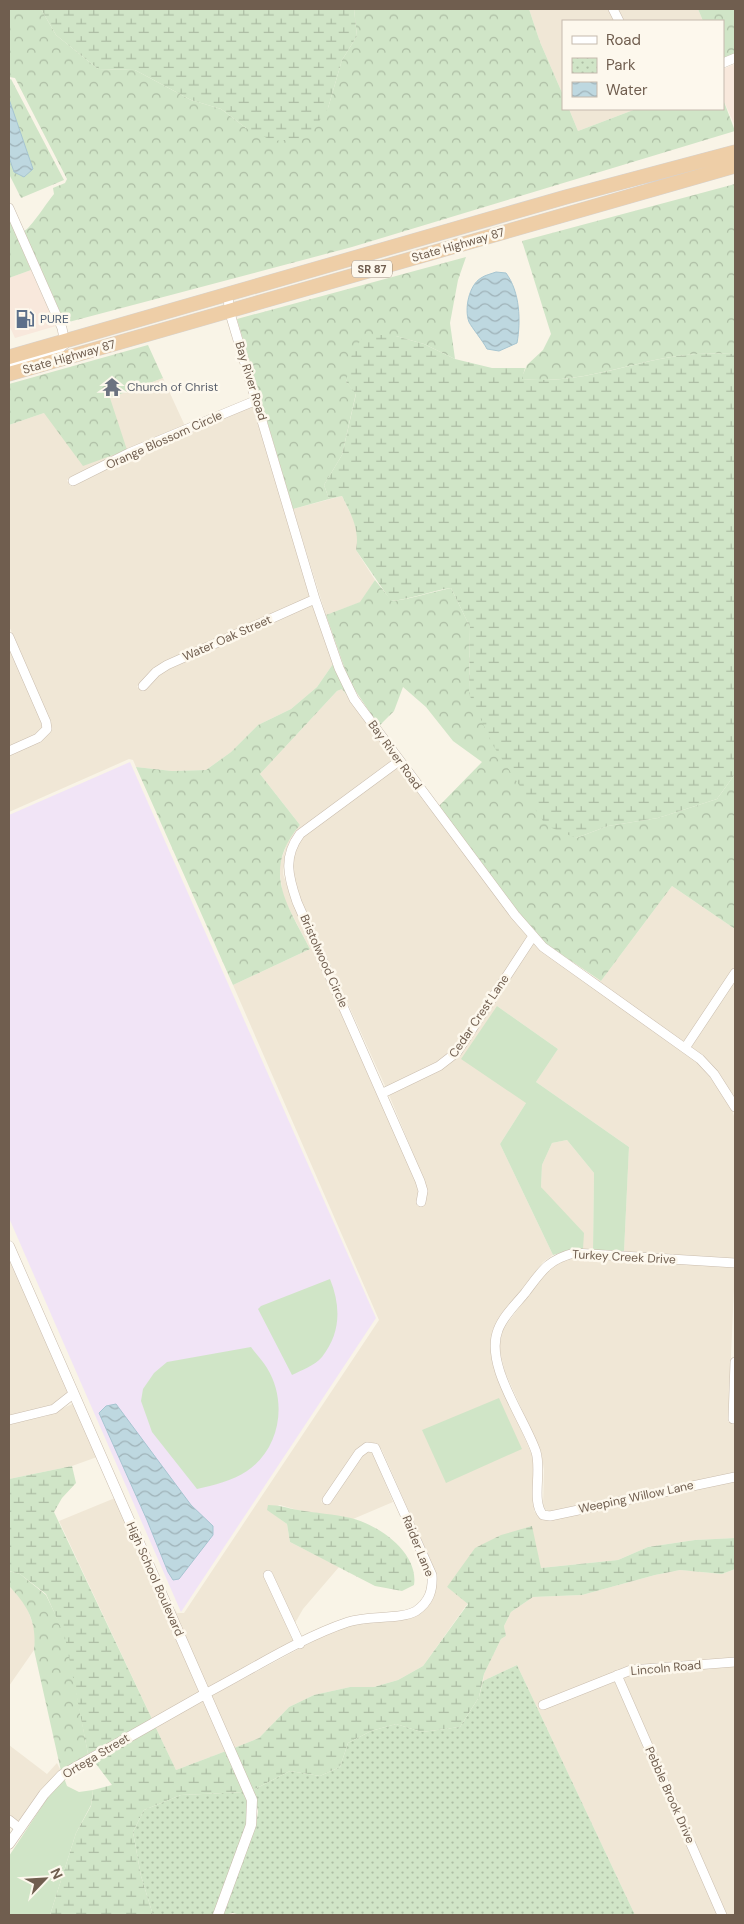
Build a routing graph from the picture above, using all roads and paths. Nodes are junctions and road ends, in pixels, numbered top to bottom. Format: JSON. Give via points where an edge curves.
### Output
{"nodes":[{"id":1,"x":735,"y":152,"type":"edge"},
{"id":2,"x":735,"y":166,"type":"edge"},
{"id":3,"x":9,"y":208,"type":"edge"},
{"id":4,"x":228,"y":294,"type":"junction"},
{"id":5,"x":229,"y":310,"type":"junction"},
{"id":6,"x":65,"y":340,"type":"junction"},
{"id":7,"x":9,"y":356,"type":"edge"},
{"id":8,"x":9,"y":366,"type":"edge"},
{"id":9,"x":9,"y":374,"type":"edge"},
{"id":10,"x":257,"y":400,"type":"junction"},
{"id":11,"x":72,"y":481,"type":"dead end"},
{"id":12,"x":315,"y":599,"type":"junction"},
{"id":13,"x":9,"y":637,"type":"edge"},
{"id":14,"x":143,"y":686,"type":"dead end"},
{"id":15,"x":9,"y":751,"type":"edge"},
{"id":16,"x":399,"y":762,"type":"junction"},
{"id":17,"x":533,"y":936,"type":"junction"},
{"id":18,"x":735,"y":973,"type":"edge"},
{"id":19,"x":685,"y":1048,"type":"junction"},
{"id":20,"x":383,"y":1093,"type":"junction"},
{"id":21,"x":735,"y":1107,"type":"edge"},
{"id":22,"x":421,"y":1202,"type":"dead end"},
{"id":23,"x":9,"y":1246,"type":"edge"},
{"id":24,"x":735,"y":1263,"type":"edge"},
{"id":25,"x":735,"y":1362,"type":"edge"},
{"id":26,"x":735,"y":1387,"type":"edge"},
{"id":27,"x":73,"y":1394,"type":"junction"},
{"id":28,"x":733,"y":1419,"type":"dead end"},
{"id":29,"x":9,"y":1420,"type":"edge"},
{"id":30,"x":735,"y":1478,"type":"edge"},
{"id":31,"x":327,"y":1500,"type":"dead end"},
{"id":32,"x":540,"y":1511,"type":"joint"},
{"id":33,"x":268,"y":1575,"type":"dead end"},
{"id":34,"x":300,"y":1644,"type":"junction"},
{"id":35,"x":735,"y":1662,"type":"edge"},
{"id":36,"x":617,"y":1675,"type":"junction"},
{"id":37,"x":205,"y":1694,"type":"junction"},
{"id":38,"x":543,"y":1705,"type":"dead end"},
{"id":39,"x":9,"y":1820,"type":"edge"},
{"id":40,"x":19,"y":1828,"type":"junction"},
{"id":41,"x":9,"y":1844,"type":"edge"},
{"id":42,"x":218,"y":1915,"type":"edge"},
{"id":43,"x":722,"y":1915,"type":"edge"}],
"edges":[{"from":1,"to":4,"type":"highway","number":"SR 87"},
{"from":2,"to":5,"type":"highway","name":"State Highway 87","number":"SR 87"},
{"from":3,"to":6,"type":"street"},
{"from":4,"to":5,"type":"street","name":"Bay River Road"},
{"from":4,"to":6,"type":"highway","number":"SR 87"},
{"from":5,"to":9,"type":"highway","name":"State Highway 87","number":"SR 87"},
{"from":5,"to":10,"type":"street","name":"Bay River Road"},
{"from":6,"to":7,"type":"highway","number":"SR 87"},
{"from":6,"to":8,"type":"street","via":[[56,352]]},
{"from":10,"to":11,"type":"street","name":"Orange Blossom Circle","via":[[129,453]]},
{"from":10,"to":12,"type":"street","name":"Bay River Road"},
{"from":12,"to":14,"type":"street","name":"Water Oak Street","via":[[167,665]]},
{"from":12,"to":16,"type":"street","name":"Bay River Road","via":[[345,683]]},
{"from":13,"to":15,"type":"street","via":[[46,722],[46,731],[38,738]]},
{"from":16,"to":17,"type":"street","name":"Bay River Road"},
{"from":16,"to":20,"type":"street","name":"Bristolwood Circle","via":[[300,834],[292,845],[287,863],[297,902]]},
{"from":17,"to":19,"type":"street","name":"Bay River Road","via":[[543,947]]},
{"from":17,"to":20,"type":"street","name":"Cedar Crest Lane","via":[[457,1052],[439,1066]]},
{"from":18,"to":19,"type":"street"},
{"from":19,"to":21,"type":"street","name":"Bay River Road","via":[[714,1074]]},
{"from":20,"to":22,"type":"street","name":"Bristolwood Circle","via":[[420,1181]]},
{"from":23,"to":27,"type":"street","name":"High School Boulevard"},
{"from":24,"to":32,"type":"street","name":"Turkey Creek Drive","via":[[574,1253],[547,1264],[501,1325],[495,1347],[501,1373],[536,1453],[539,1470],[537,1506]]},
{"from":25,"to":26,"type":"street"},
{"from":26,"to":28,"type":"street"},
{"from":27,"to":29,"type":"street","via":[[54,1410]]},
{"from":27,"to":37,"type":"street","name":"High School Boulevard"},
{"from":30,"to":32,"type":"street","name":"Weeping Willow Lane","via":[[550,1516]]},
{"from":31,"to":34,"type":"street","name":"Raider Lane","via":[[359,1453],[366,1447],[375,1448],[429,1567],[432,1591],[422,1606],[411,1614],[350,1621]]},
{"from":33,"to":34,"type":"street"},
{"from":34,"to":37,"type":"street","name":"Raider Lane"},
{"from":35,"to":36,"type":"street","name":"Lincoln Road","via":[[645,1668]]},
{"from":36,"to":38,"type":"street","name":"Lincoln Road"},
{"from":36,"to":43,"type":"street","name":"Pebble Brook Drive"},
{"from":37,"to":40,"type":"street","name":"Ortega Street","via":[[62,1775]]},
{"from":37,"to":42,"type":"street","name":"High School Boulevard","via":[[248,1788],[253,1812]]},
{"from":39,"to":40,"type":"street"},
{"from":40,"to":41,"type":"street","name":"Ortega Street"}]}
